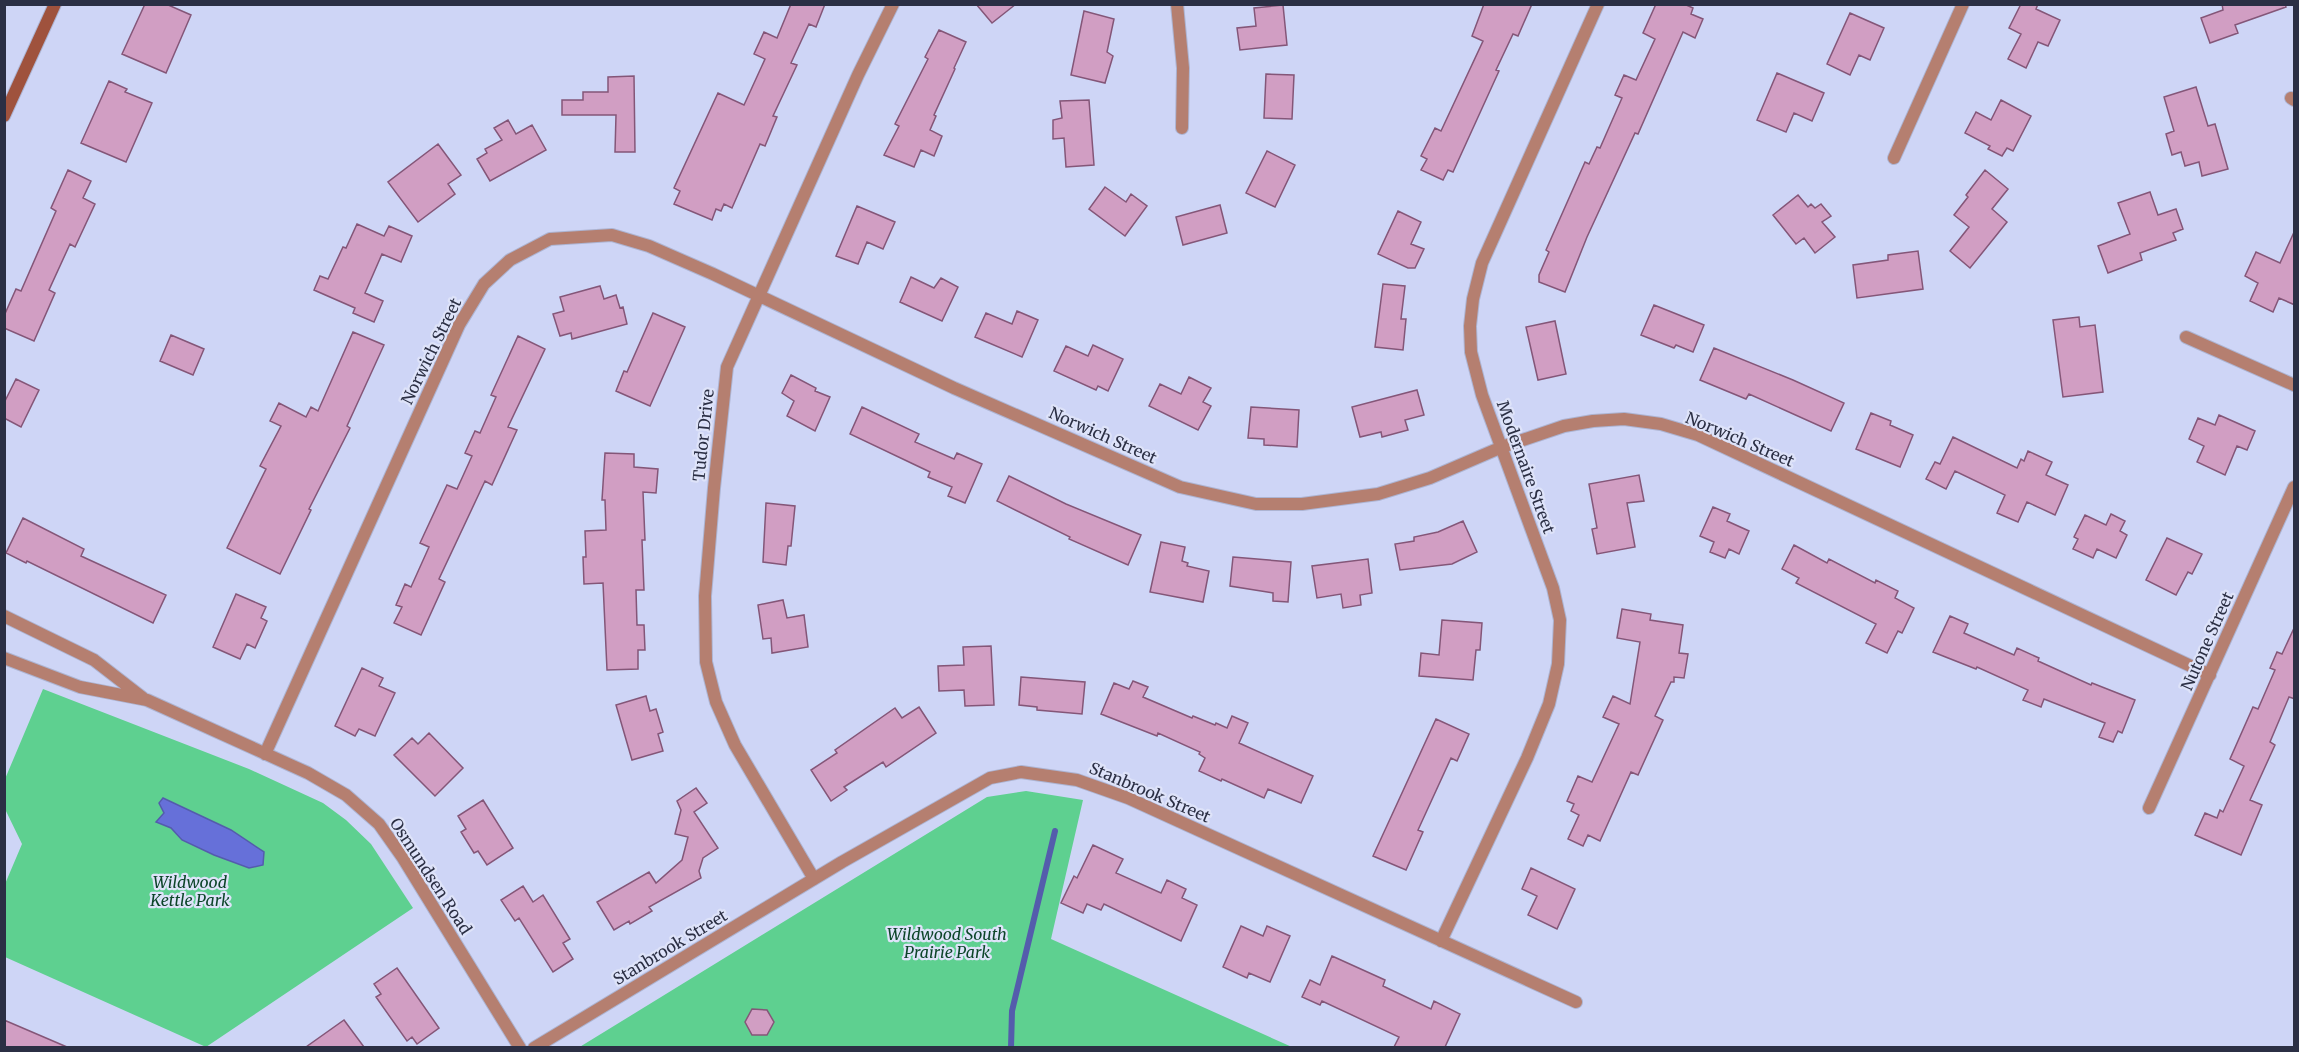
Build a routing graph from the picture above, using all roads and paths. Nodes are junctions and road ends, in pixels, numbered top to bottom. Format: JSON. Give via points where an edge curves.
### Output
{"nodes":[{"id":1,"x":55,"y":4,"type":"edge"},
{"id":2,"x":893,"y":4,"type":"edge"},
{"id":3,"x":1177,"y":4,"type":"edge"},
{"id":4,"x":1598,"y":4,"type":"edge"},
{"id":5,"x":1963,"y":4,"type":"edge"},
{"id":6,"x":4,"y":116,"type":"edge"},
{"id":7,"x":1182,"y":128,"type":"dead end"},
{"id":8,"x":1894,"y":158,"type":"dead end"},
{"id":9,"x":759,"y":296,"type":"junction"},
{"id":10,"x":2186,"y":337,"type":"dead end"},
{"id":11,"x":2295,"y":385,"type":"edge"},
{"id":12,"x":1502,"y":447,"type":"junction"},
{"id":13,"x":2295,"y":487,"type":"edge"},
{"id":14,"x":4,"y":616,"type":"edge"},
{"id":15,"x":4,"y":658,"type":"edge"},
{"id":16,"x":2210,"y":675,"type":"junction"},
{"id":17,"x":147,"y":700,"type":"junction"},
{"id":18,"x":265,"y":754,"type":"junction"},
{"id":19,"x":2149,"y":808,"type":"dead end"},
{"id":20,"x":814,"y":879,"type":"junction"},
{"id":21,"x":1441,"y":941,"type":"junction"},
{"id":22,"x":1576,"y":1002,"type":"dead end"},
{"id":23,"x":520,"y":1047,"type":"edge"},
{"id":24,"x":534,"y":1047,"type":"edge"}],
"edges":[{"from":1,"to":6,"type":"street"},
{"from":2,"to":9,"type":"street","name":"Tudor Drive"},
{"from":3,"to":7,"type":"street"},
{"from":4,"to":12,"type":"street","name":"Modernaire Street","via":[[1482,263],[1473,299],[1471,352]]},
{"from":5,"to":8,"type":"street"},
{"from":9,"to":12,"type":"street","name":"Norwich Street","via":[[954,388],[1180,487],[1256,504],[1302,504],[1378,494],[1430,478]]},
{"from":9,"to":18,"type":"street","name":"Norwich Street","via":[[649,246],[612,235],[550,240],[510,260],[484,285],[459,325]]},
{"from":9,"to":20,"type":"street","name":"Tudor Drive","via":[[728,367],[705,596],[706,662],[716,702],[735,745]]},
{"from":10,"to":11,"type":"street"},
{"from":12,"to":16,"type":"street","name":"Norwich Street","via":[[1564,426],[1624,419],[1698,435]]},
{"from":12,"to":21,"type":"street","name":"Modernaire Street","via":[[1553,588],[1560,620],[1558,664],[1549,704],[1527,758]]},
{"from":13,"to":16,"type":"street","name":"Nutone Street"},
{"from":14,"to":17,"type":"street","name":"Osmundsen Road","via":[[94,660]]},
{"from":15,"to":17,"type":"street","name":"Osmundsen Road","via":[[80,687]]},
{"from":16,"to":19,"type":"street","name":"Nutone Street"},
{"from":17,"to":18,"type":"street","name":"Osmundsen Road"},
{"from":18,"to":23,"type":"street","name":"Osmundsen Road","via":[[346,795],[379,824]]},
{"from":20,"to":21,"type":"street","name":"Stanbrook Street","via":[[990,778],[1021,772],[1077,780],[1128,798]]},
{"from":20,"to":24,"type":"street","name":"Stanbrook Street"},
{"from":21,"to":22,"type":"street","name":"Stanbrook Street"}]}
